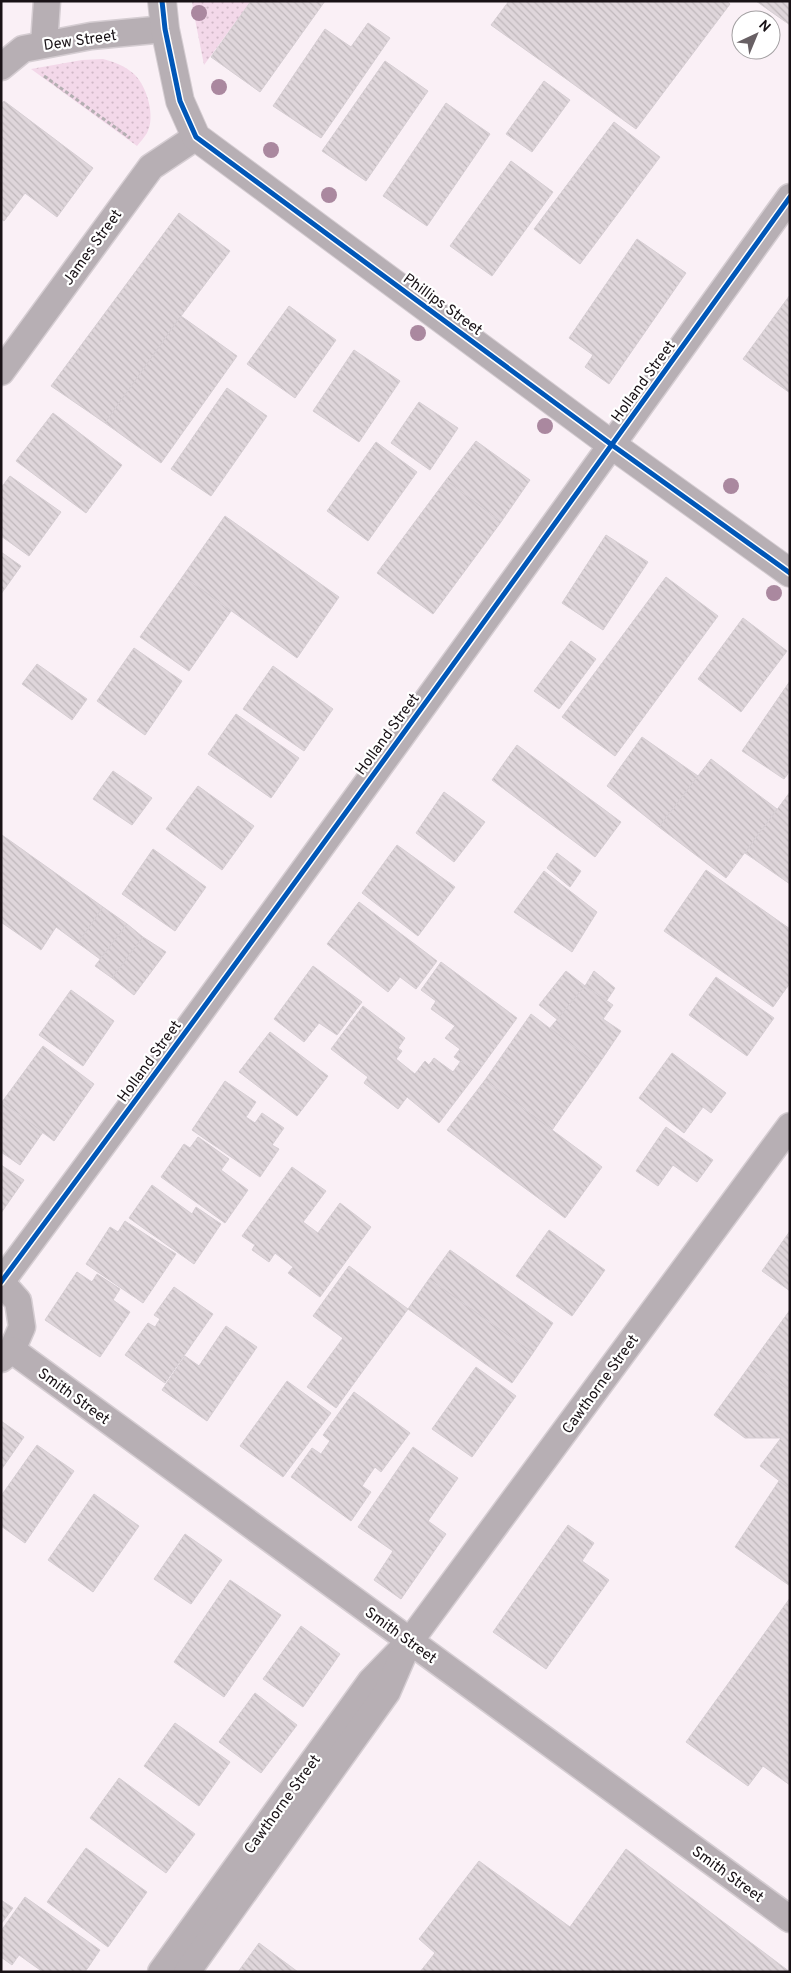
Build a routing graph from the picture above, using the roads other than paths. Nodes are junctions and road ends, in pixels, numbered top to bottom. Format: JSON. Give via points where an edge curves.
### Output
{"nodes":[{"id":1,"x":47,"y":1,"type":"edge"},
{"id":2,"x":162,"y":1,"type":"edge"},
{"id":3,"x":165,"y":29,"type":"junction"},
{"id":4,"x":44,"y":44,"type":"junction"},
{"id":5,"x":1,"y":67,"type":"edge"},
{"id":6,"x":196,"y":137,"type":"junction"},
{"id":7,"x":790,"y":197,"type":"edge"},
{"id":8,"x":1,"y":372,"type":"edge"},
{"id":9,"x":612,"y":445,"type":"junction"},
{"id":10,"x":790,"y":573,"type":"edge"},
{"id":11,"x":790,"y":1126,"type":"edge"},
{"id":12,"x":1,"y":1282,"type":"edge"},
{"id":13,"x":7,"y":1354,"type":"edge"},
{"id":14,"x":410,"y":1641,"type":"junction"},
{"id":15,"x":790,"y":1919,"type":"edge"},
{"id":16,"x":161,"y":1972,"type":"edge"},
{"id":17,"x":187,"y":1972,"type":"edge"}],
"edges":[{"from":1,"to":4,"type":"street"},
{"from":2,"to":3,"type":"street","name":"Phillips Street"},
{"from":3,"to":4,"type":"street","name":"Dew Street"},
{"from":3,"to":6,"type":"street","name":"Phillips Street","via":[[180,101]]},
{"from":4,"to":5,"type":"street","name":"Dew Street","via":[[23,48]]},
{"from":6,"to":8,"type":"street","name":"James Street","via":[[151,166]]},
{"from":6,"to":9,"type":"street","name":"Phillips Street"},
{"from":7,"to":9,"type":"street","name":"Holland Street"},
{"from":9,"to":10,"type":"street","name":"Phillips Street"},
{"from":9,"to":12,"type":"street","name":"Holland Street"},
{"from":11,"to":14,"type":"street","name":"Cawthorne Street"},
{"from":12,"to":13,"type":"street","via":[[18,1301],[22,1327]]},
{"from":13,"to":14,"type":"street","name":"Smith Street"},
{"from":14,"to":15,"type":"street","name":"Smith Street"},
{"from":14,"to":16,"type":"street","name":"Cawthorne Street","via":[[371,1681]]},
{"from":14,"to":17,"type":"street","name":"Cawthorne Street","via":[[387,1692]]}]}
